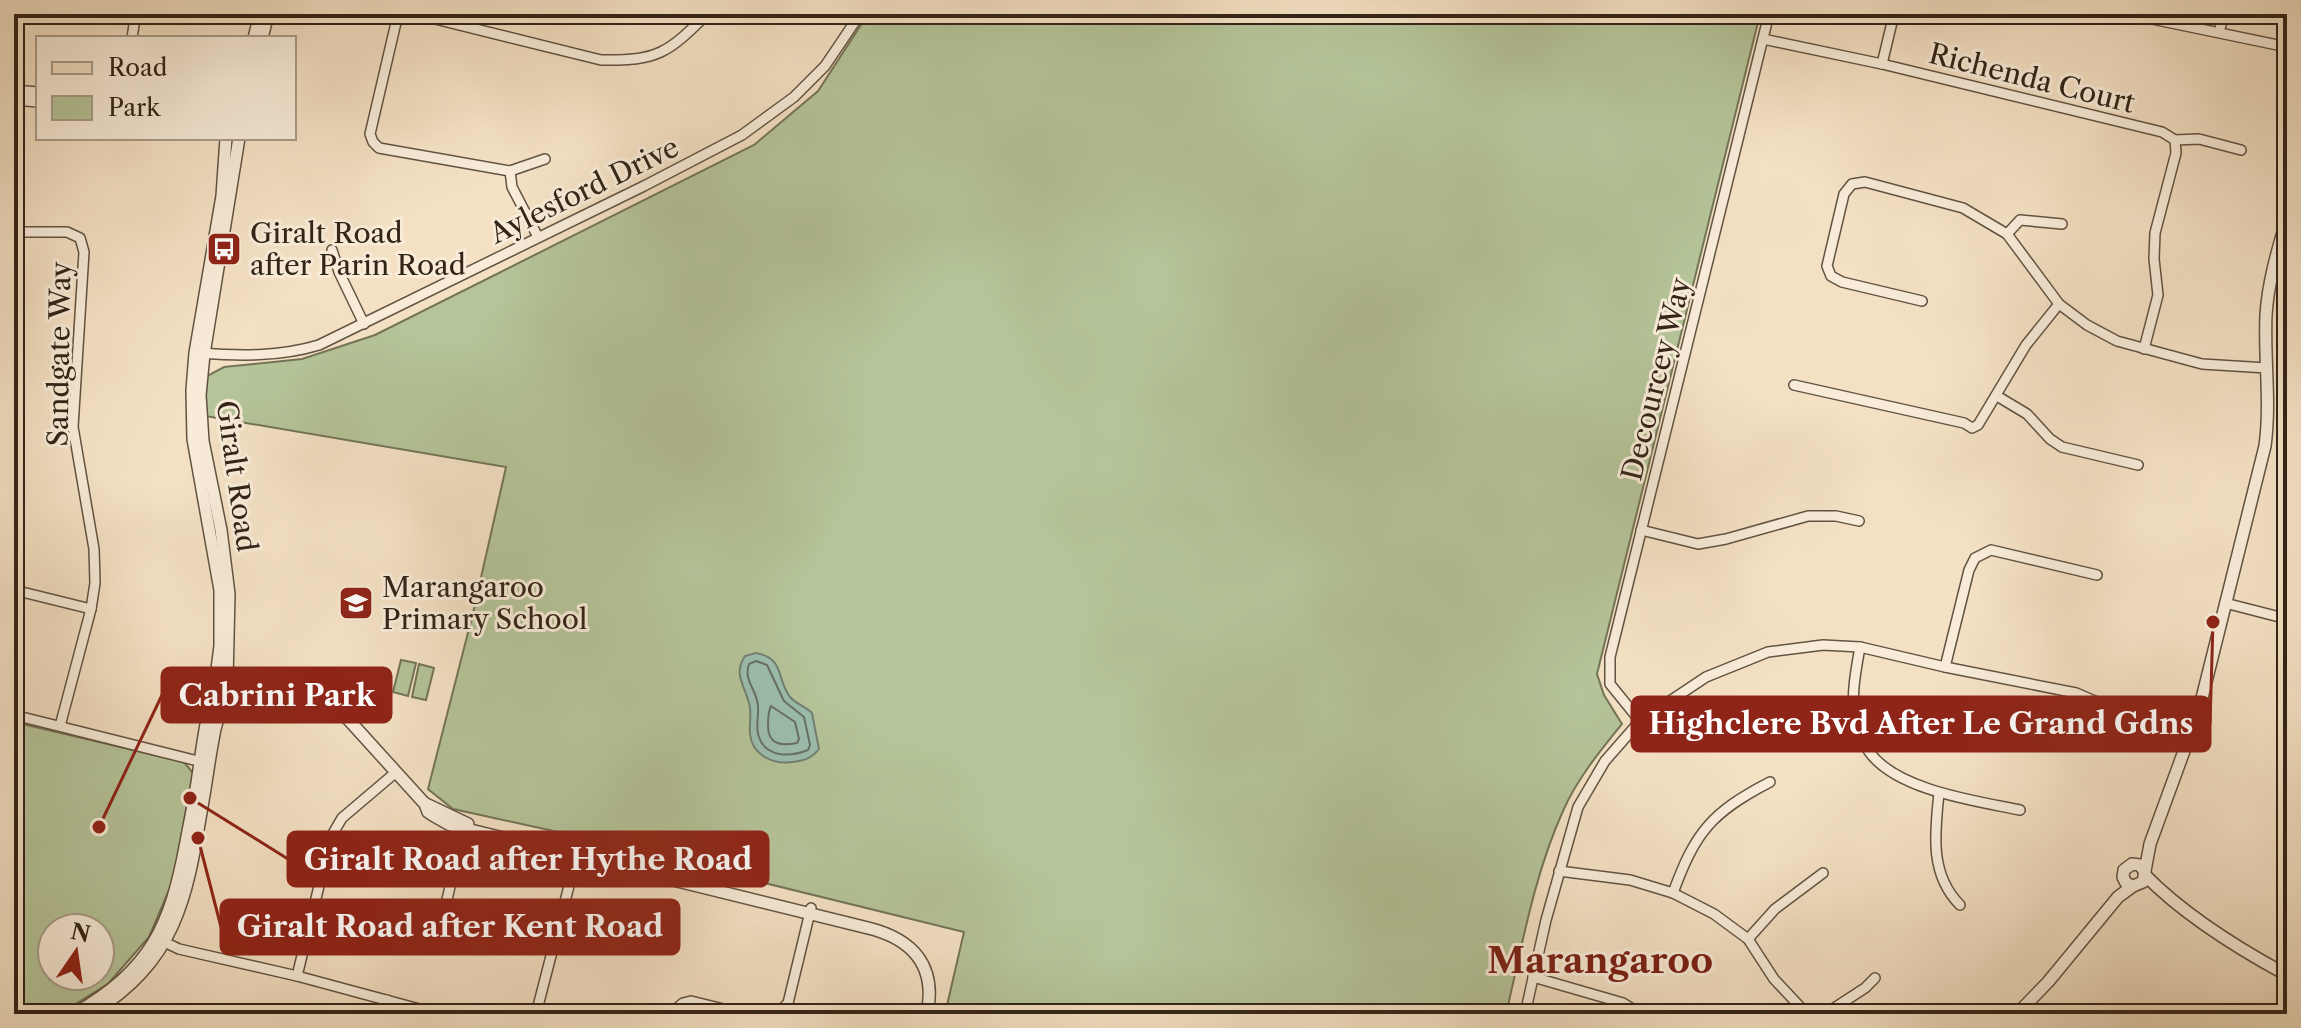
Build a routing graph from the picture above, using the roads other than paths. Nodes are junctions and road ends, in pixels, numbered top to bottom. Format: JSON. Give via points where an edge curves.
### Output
{"nodes":[{"id":1,"x":260,"y":14,"type":"edge"},
{"id":2,"x":268,"y":14,"type":"edge"},
{"id":3,"x":398,"y":14,"type":"edge"},
{"id":4,"x":415,"y":14,"type":"edge"},
{"id":5,"x":707,"y":14,"type":"edge"},
{"id":6,"x":857,"y":14,"type":"edge"},
{"id":7,"x":1769,"y":14,"type":"edge"},
{"id":8,"x":1894,"y":14,"type":"edge"},
{"id":9,"x":2128,"y":14,"type":"edge"},
{"id":10,"x":2224,"y":14,"type":"edge"},
{"id":11,"x":134,"y":25,"type":"dead end"},
{"id":12,"x":2219,"y":32,"type":"junction"},
{"id":13,"x":132,"y":36,"type":"edge"},
{"id":14,"x":254,"y":36,"type":"edge"},
{"id":15,"x":262,"y":36,"type":"edge"},
{"id":16,"x":1763,"y":39,"type":"junction"},
{"id":17,"x":2287,"y":47,"type":"edge"},
{"id":18,"x":1882,"y":64,"type":"junction"},
{"id":19,"x":14,"y":91,"type":"edge"},
{"id":20,"x":36,"y":93,"type":"edge"},
{"id":21,"x":14,"y":99,"type":"edge"},
{"id":22,"x":36,"y":101,"type":"edge"},
{"id":23,"x":226,"y":140,"type":"edge"},
{"id":24,"x":239,"y":140,"type":"edge"},
{"id":25,"x":2175,"y":140,"type":"junction"},
{"id":26,"x":2241,"y":150,"type":"dead end"},
{"id":27,"x":545,"y":159,"type":"dead end"},
{"id":28,"x":510,"y":171,"type":"junction"},
{"id":29,"x":2287,"y":218,"type":"edge"},
{"id":30,"x":2062,"y":224,"type":"dead end"},
{"id":31,"x":14,"y":232,"type":"edge"},
{"id":32,"x":2007,"y":234,"type":"junction"},
{"id":33,"x":538,"y":237,"type":"junction"},
{"id":34,"x":332,"y":250,"type":"dead end"},
{"id":35,"x":2281,"y":262,"type":"edge"},
{"id":36,"x":1922,"y":301,"type":"dead end"},
{"id":37,"x":2059,"y":304,"type":"junction"},
{"id":38,"x":364,"y":324,"type":"junction"},
{"id":39,"x":2144,"y":349,"type":"junction"},
{"id":40,"x":200,"y":353,"type":"junction"},
{"id":41,"x":2267,"y":368,"type":"junction"},
{"id":42,"x":1794,"y":385,"type":"dead end"},
{"id":43,"x":1997,"y":396,"type":"junction"},
{"id":44,"x":2138,"y":465,"type":"dead end"},
{"id":45,"x":1859,"y":521,"type":"dead end"},
{"id":46,"x":1641,"y":530,"type":"junction"},
{"id":47,"x":2097,"y":575,"type":"dead end"},
{"id":48,"x":14,"y":590,"type":"edge"},
{"id":49,"x":2225,"y":603,"type":"junction"},
{"id":50,"x":91,"y":609,"type":"junction"},
{"id":51,"x":2287,"y":619,"type":"edge"},
{"id":52,"x":1860,"y":647,"type":"junction"},
{"id":53,"x":1945,"y":667,"type":"junction"},
{"id":54,"x":224,"y":680,"type":"junction"},
{"id":55,"x":256,"y":695,"type":"junction"},
{"id":56,"x":219,"y":698,"type":"junction"},
{"id":57,"x":14,"y":715,"type":"edge"},
{"id":58,"x":1640,"y":721,"type":"junction"},
{"id":59,"x":60,"y":726,"type":"junction"},
{"id":60,"x":2189,"y":742,"type":"junction"},
{"id":61,"x":205,"y":762,"type":"junction"},
{"id":62,"x":395,"y":773,"type":"junction"},
{"id":63,"x":1770,"y":782,"type":"dead end"},
{"id":64,"x":1939,"y":793,"type":"junction"},
{"id":65,"x":2020,"y":810,"type":"dead end"},
{"id":66,"x":465,"y":826,"type":"junction"},
{"id":67,"x":577,"y":854,"type":"junction"},
{"id":68,"x":1559,"y":871,"type":"junction"},
{"id":69,"x":1823,"y":873,"type":"dead end"},
{"id":70,"x":2137,"y":877,"type":"junction"},
{"id":71,"x":1673,"y":893,"type":"junction"},
{"id":72,"x":1960,"y":905,"type":"dead end"},
{"id":73,"x":445,"y":908,"type":"dead end"},
{"id":74,"x":810,"y":911,"type":"junction"},
{"id":75,"x":1748,"y":939,"type":"junction"},
{"id":76,"x":161,"y":941,"type":"junction"},
{"id":77,"x":2287,"y":975,"type":"edge"},
{"id":78,"x":297,"y":976,"type":"junction"},
{"id":79,"x":1533,"y":977,"type":"junction"},
{"id":80,"x":1875,"y":978,"type":"dead end"},
{"id":81,"x":387,"y":1000,"type":"junction"},
{"id":82,"x":92,"y":1013,"type":"edge"},
{"id":83,"x":74,"y":1014,"type":"edge"},
{"id":84,"x":384,"y":1014,"type":"edge"},
{"id":85,"x":438,"y":1014,"type":"edge"},
{"id":86,"x":536,"y":1014,"type":"edge"},
{"id":87,"x":670,"y":1014,"type":"edge"},
{"id":88,"x":744,"y":1014,"type":"edge"},
{"id":89,"x":777,"y":1014,"type":"edge"},
{"id":90,"x":927,"y":1014,"type":"edge"},
{"id":91,"x":934,"y":1014,"type":"edge"},
{"id":92,"x":1525,"y":1014,"type":"edge"},
{"id":93,"x":1641,"y":1014,"type":"edge"},
{"id":94,"x":1810,"y":1014,"type":"edge"},
{"id":95,"x":1825,"y":1014,"type":"edge"},
{"id":96,"x":2017,"y":1014,"type":"edge"}],
"edges":[{"from":1,"to":14,"type":"street"},
{"from":2,"to":15,"type":"street"},
{"from":3,"to":28,"type":"street","via":[[370,134],[373,142],[379,148]]},
{"from":4,"to":5,"type":"street","via":[[620,61],[649,58],[678,43]]},
{"from":6,"to":33,"type":"street","name":"Aylesford Drive","via":[[825,66],[794,97],[742,135]]},
{"from":7,"to":16,"type":"street","name":"Decourcey Way"},
{"from":8,"to":18,"type":"street"},
{"from":9,"to":12,"type":"street"},
{"from":10,"to":12,"type":"street"},
{"from":11,"to":13,"type":"street"},
{"from":12,"to":17,"type":"street"},
{"from":16,"to":18,"type":"street","name":"Richenda Court"},
{"from":16,"to":46,"type":"street","name":"Decourcey Way"},
{"from":18,"to":25,"type":"street","name":"Richenda Court","via":[[2162,132]]},
{"from":19,"to":20,"type":"street"},
{"from":21,"to":22,"type":"street"},
{"from":23,"to":40,"type":"street","name":"Giralt Road"},
{"from":24,"to":40,"type":"street","name":"Giralt Road"},
{"from":25,"to":26,"type":"street","name":"Richenda Court","via":[[2199,139]]},
{"from":25,"to":39,"type":"street","via":[[2155,233],[2158,295]]},
{"from":27,"to":28,"type":"street"},
{"from":28,"to":33,"type":"street","via":[[512,187]]},
{"from":29,"to":35,"type":"street"},
{"from":30,"to":32,"type":"street","via":[[2020,220]]},
{"from":31,"to":50,"type":"street","name":"Sandgate Way","via":[[67,232],[83,244],[73,427],[94,549]]},
{"from":32,"to":36,"type":"street","via":[[1963,208],[1865,182],[1852,184],[1844,194],[1827,266],[1831,276]]},
{"from":32,"to":37,"type":"street"},
{"from":33,"to":38,"type":"street","name":"Aylesford Drive"},
{"from":34,"to":38,"type":"street"},
{"from":35,"to":41,"type":"street","via":[[2268,294]]},
{"from":37,"to":39,"type":"street","via":[[2107,336]]},
{"from":37,"to":43,"type":"street","via":[[2026,345]]},
{"from":38,"to":40,"type":"street","name":"Aylesford Drive","via":[[294,352]]},
{"from":39,"to":41,"type":"street","via":[[2202,364]]},
{"from":40,"to":54,"type":"street","name":"Giralt Road","via":[[192,390],[193,439],[220,590]]},
{"from":41,"to":49,"type":"street","via":[[2265,446]]},
{"from":42,"to":43,"type":"street","via":[[1972,428]]},
{"from":43,"to":44,"type":"street","via":[[2027,414],[2062,447]]},
{"from":45,"to":46,"type":"street","via":[[1808,516],[1698,544]]},
{"from":46,"to":58,"type":"street","name":"Decourcey Way","via":[[1610,657],[1610,684]]},
{"from":47,"to":53,"type":"street","via":[[1991,550],[1975,558]]},
{"from":48,"to":50,"type":"street"},
{"from":49,"to":51,"type":"street"},
{"from":49,"to":60,"type":"street"},
{"from":50,"to":59,"type":"street","name":"Sandgate Way"},
{"from":52,"to":53,"type":"street"},
{"from":52,"to":58,"type":"street","via":[[1823,645],[1768,652],[1706,677]]},
{"from":52,"to":64,"type":"street","via":[[1854,682],[1856,719],[1868,750],[1883,766]]},
{"from":53,"to":60,"type":"street","via":[[2076,693]]},
{"from":54,"to":55,"type":"street"},
{"from":54,"to":56,"type":"street","via":[[230,691]]},
{"from":54,"to":56,"type":"street","via":[[208,686]]},
{"from":55,"to":56,"type":"street"},
{"from":55,"to":62,"type":"street","via":[[338,713]]},
{"from":56,"to":61,"type":"street"},
{"from":57,"to":59,"type":"street"},
{"from":58,"to":68,"type":"street","via":[[1605,761],[1578,807]]},
{"from":59,"to":61,"type":"street"},
{"from":60,"to":70,"type":"street"},
{"from":61,"to":76,"type":"street"},
{"from":62,"to":66,"type":"street","via":[[425,804]]},
{"from":62,"to":78,"type":"street","via":[[342,818],[331,837]]},
{"from":63,"to":71,"type":"street","via":[[1710,821]]},
{"from":64,"to":65,"type":"street"},
{"from":64,"to":72,"type":"street","via":[[1937,860],[1943,883]]},
{"from":66,"to":67,"type":"street"},
{"from":66,"to":73,"type":"street"},
{"from":67,"to":74,"type":"street"},
{"from":67,"to":86,"type":"street"},
{"from":68,"to":71,"type":"street","via":[[1630,880]]},
{"from":68,"to":79,"type":"street"},
{"from":69,"to":75,"type":"street","via":[[1775,909]]},
{"from":70,"to":77,"type":"street"},
{"from":70,"to":96,"type":"street"},
{"from":71,"to":75,"type":"street"},
{"from":74,"to":89,"type":"street","via":[[788,1003]]},
{"from":74,"to":90,"type":"street","via":[[882,931],[909,946],[926,971]]},
{"from":74,"to":91,"type":"street","via":[[886,926],[909,938],[933,973]]},
{"from":75,"to":94,"type":"street","via":[[1774,979]]},
{"from":76,"to":78,"type":"street"},
{"from":76,"to":82,"type":"street","via":[[155,958],[125,990]]},
{"from":76,"to":83,"type":"street","via":[[115,988]]},
{"from":78,"to":81,"type":"street"},
{"from":79,"to":92,"type":"street"},
{"from":79,"to":93,"type":"street","via":[[1623,1003]]},
{"from":80,"to":95,"type":"street"},
{"from":81,"to":84,"type":"street"},
{"from":81,"to":85,"type":"street"},
{"from":87,"to":88,"type":"street","via":[[691,1001]]}]}
